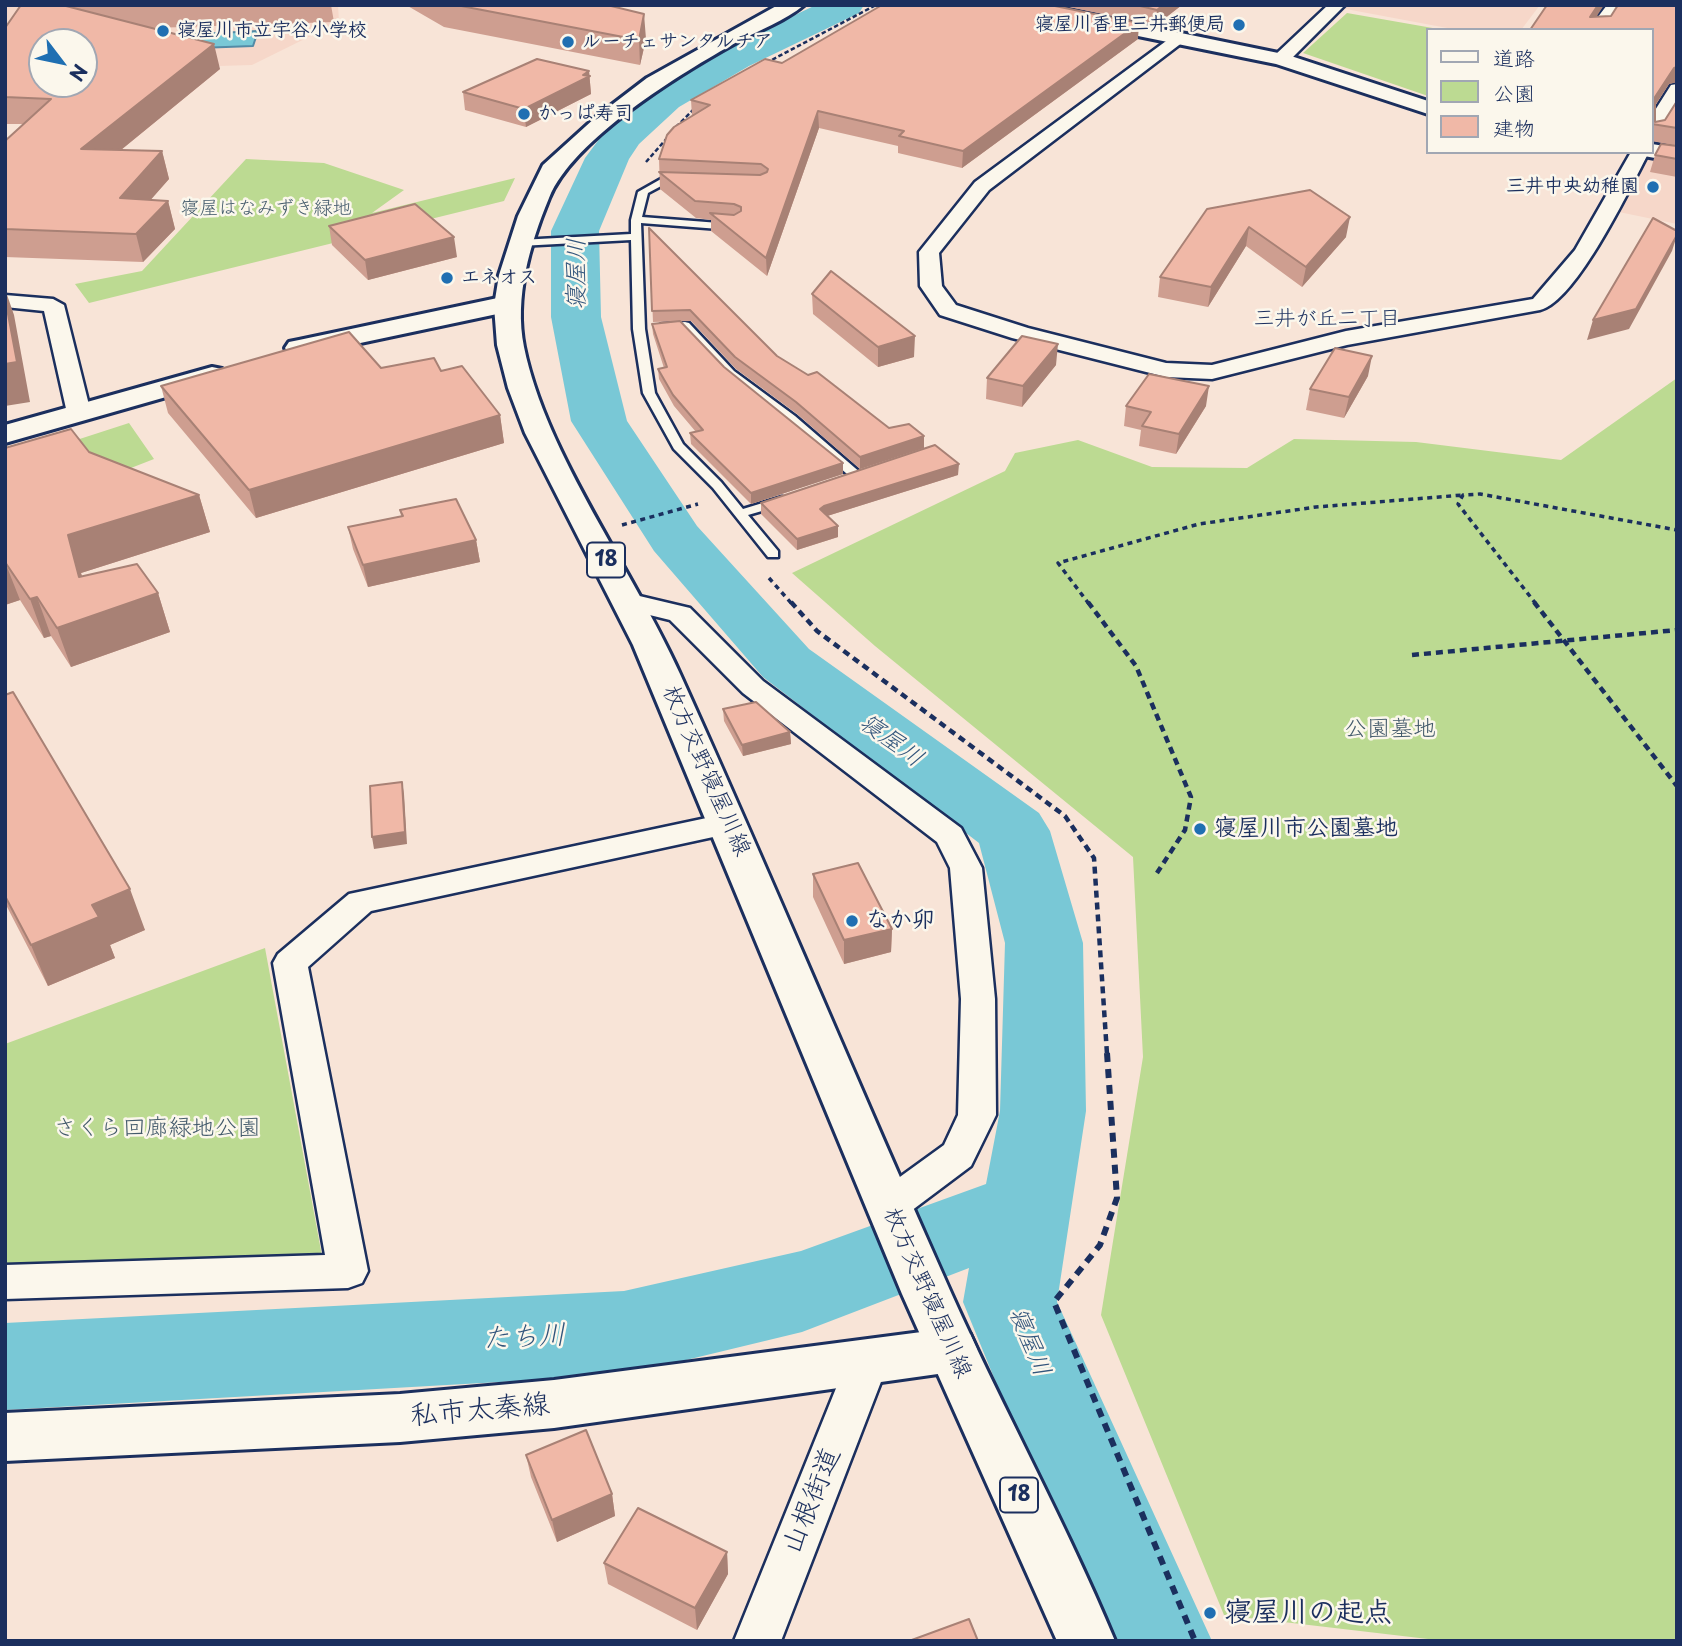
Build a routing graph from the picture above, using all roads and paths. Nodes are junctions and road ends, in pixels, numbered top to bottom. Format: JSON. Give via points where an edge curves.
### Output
{"nodes":[{"id":1,"x":794,"y":5,"type":"edge"},
{"id":2,"x":1015,"y":5,"type":"edge"},
{"id":3,"x":1337,"y":5,"type":"edge"},
{"id":4,"x":1615,"y":5,"type":"edge"},
{"id":5,"x":1598,"y":28,"type":"edge"},
{"id":6,"x":1177,"y":37,"type":"junction"},
{"id":7,"x":1281,"y":59,"type":"junction"},
{"id":8,"x":1677,"y":89,"type":"edge"},
{"id":9,"x":1426,"y":106,"type":"edge"},
{"id":10,"x":1654,"y":128,"type":"edge"},
{"id":11,"x":1654,"y":151,"type":"edge"},
{"id":12,"x":1639,"y":154,"type":"edge"},
{"id":13,"x":1677,"y":155,"type":"edge"},
{"id":14,"x":698,"y":184,"type":"edge"},
{"id":15,"x":636,"y":220,"type":"junction"},
{"id":16,"x":734,"y":227,"type":"edge"},
{"id":17,"x":636,"y":237,"type":"junction"},
{"id":18,"x":520,"y":243,"type":"junction"},
{"id":19,"x":5,"y":301,"type":"edge"},
{"id":20,"x":507,"y":304,"type":"junction"},
{"id":21,"x":639,"y":328,"type":"junction"},
{"id":22,"x":268,"y":358,"type":"edge"},
{"id":23,"x":242,"y":366,"type":"edge"},
{"id":24,"x":79,"y":413,"type":"junction"},
{"id":25,"x":5,"y":434,"type":"edge"},
{"id":26,"x":857,"y":477,"type":"edge"},
{"id":27,"x":1463,"y":495,"type":"junction"},
{"id":28,"x":792,"y":498,"type":"edge"},
{"id":29,"x":703,"y":503,"type":"dead end"},
{"id":30,"x":740,"y":514,"type":"junction"},
{"id":31,"x":622,"y":525,"type":"dead end"},
{"id":32,"x":1677,"y":530,"type":"edge"},
{"id":33,"x":773,"y":554,"type":"dead end"},
{"id":34,"x":631,"y":602,"type":"junction"},
{"id":35,"x":1677,"y":630,"type":"edge"},
{"id":36,"x":1562,"y":642,"type":"junction"},
{"id":37,"x":1412,"y":656,"type":"dead end"},
{"id":38,"x":1677,"y":786,"type":"edge"},
{"id":39,"x":730,"y":824,"type":"junction"},
{"id":40,"x":1155,"y":876,"type":"dead end"},
{"id":41,"x":891,"y":1210,"type":"junction"},
{"id":42,"x":5,"y":1282,"type":"edge"},
{"id":43,"x":952,"y":1350,"type":"junction"},
{"id":44,"x":868,"y":1360,"type":"junction"},
{"id":45,"x":5,"y":1437,"type":"edge"},
{"id":46,"x":1095,"y":1639,"type":"edge"},
{"id":47,"x":757,"y":1641,"type":"edge"}],
"edges":[{"from":1,"to":18,"type":"main road","name":"枚方交野寝屋川線","number":"18","via":[[691,57],[614,110],[551,171]]},
{"from":2,"to":6,"type":"main road"},
{"from":3,"to":7,"type":"street"},
{"from":4,"to":5,"type":"street"},
{"from":6,"to":7,"type":"main road"},
{"from":6,"to":12,"type":"street","via":[[982,186],[929,252],[930,286],[948,310],[1166,370],[1212,372],[1346,338],[1540,304],[1586,248]]},
{"from":7,"to":9,"type":"main road"},
{"from":8,"to":10,"type":"street"},
{"from":11,"to":13,"type":"main road"},
{"from":14,"to":15,"type":"lane","via":[[661,182],[643,192]]},
{"from":15,"to":16,"type":"lane"},
{"from":15,"to":17,"type":"lane"},
{"from":17,"to":18,"type":"lane"},
{"from":17,"to":21,"type":"lane"},
{"from":18,"to":20,"type":"main road","name":"枚方交野寝屋川線","number":"18"},
{"from":19,"to":24,"type":"street","via":[[53,305]]},
{"from":20,"to":22,"type":"main road","via":[[321,341]]},
{"from":20,"to":34,"type":"main road","name":"枚方交野寝屋川線","number":"18","via":[[511,357],[541,432]]},
{"from":21,"to":26,"type":"lane","via":[[685,325],[730,373]]},
{"from":21,"to":30,"type":"lane","via":[[649,393],[660,414],[678,446]]},
{"from":23,"to":24,"type":"main road"},
{"from":24,"to":25,"type":"main road"},
{"from":27,"to":32,"type":"path","via":[[1518,499]]},
{"from":27,"to":36,"type":"path","via":[[1458,504]]},
{"from":27,"to":40,"type":"path","via":[[1316,507],[1199,524],[1058,563],[1136,666],[1191,797],[1192,813],[1184,836]]},
{"from":28,"to":30,"type":"lane"},
{"from":29,"to":31,"type":"path"},
{"from":30,"to":33,"type":"lane"},
{"from":34,"to":39,"type":"main road","name":"枚方交野寝屋川線","number":"18"},
{"from":34,"to":41,"type":"street","via":[[680,614],[753,687],[950,836],[966,868],[978,999],[977,1115],[958,1155]]},
{"from":35,"to":36,"type":"path"},
{"from":36,"to":37,"type":"path"},
{"from":36,"to":38,"type":"path"},
{"from":39,"to":41,"type":"main road","name":"枚方交野寝屋川線","number":"18"},
{"from":39,"to":42,"type":"street","via":[[361,902],[290,963],[348,1271]]},
{"from":41,"to":43,"type":"main road","name":"枚方交野寝屋川線","number":"18"},
{"from":43,"to":44,"type":"main road","name":"私市太秦線"},
{"from":43,"to":46,"type":"main road","name":"枚方交野寝屋川線","number":"18"},
{"from":44,"to":45,"type":"main road","name":"私市太秦線","via":[[554,1404],[413,1417]]},
{"from":44,"to":47,"type":"street","name":"山根街道"}]}
